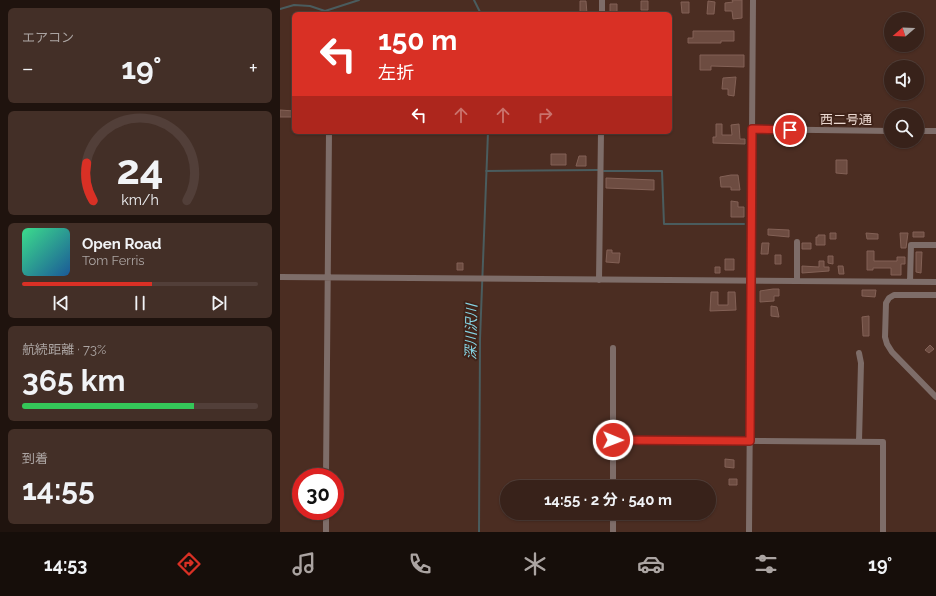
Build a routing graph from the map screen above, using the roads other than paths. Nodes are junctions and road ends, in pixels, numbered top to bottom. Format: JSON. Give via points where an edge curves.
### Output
{"nodes":[{"id":1,"x":602,"y":0,"type":"edge"},
{"id":2,"x":753,"y":0,"type":"edge"},
{"id":3,"x":602,"y":12,"type":"edge"},
{"id":4,"x":752,"y":129,"type":"junction"},
{"id":5,"x":884,"y":130,"type":"edge"},
{"id":6,"x":924,"y":131,"type":"edge"},
{"id":7,"x":936,"y":131,"type":"edge"},
{"id":8,"x":329,"y":134,"type":"edge"},
{"id":9,"x":601,"y":134,"type":"edge"},
{"id":10,"x":797,"y":242,"type":"dead end"},
{"id":11,"x":936,"y":246,"type":"edge"},
{"id":12,"x":328,"y":277,"type":"junction"},
{"id":13,"x":280,"y":278,"type":"edge"},
{"id":14,"x":599,"y":280,"type":"junction"},
{"id":15,"x":751,"y":281,"type":"junction"},
{"id":16,"x":797,"y":281,"type":"junction"},
{"id":17,"x":910,"y":282,"type":"junction"},
{"id":18,"x":936,"y":282,"type":"edge"},
{"id":19,"x":936,"y":295,"type":"edge"},
{"id":20,"x":613,"y":348,"type":"dead end"},
{"id":21,"x":859,"y":353,"type":"dead end"},
{"id":22,"x":936,"y":397,"type":"edge"},
{"id":23,"x":613,"y":440,"type":"junction"},
{"id":24,"x":750,"y":441,"type":"junction"},
{"id":25,"x":859,"y":441,"type":"junction"},
{"id":26,"x":326,"y":468,"type":"edge"},
{"id":27,"x":613,"y":480,"type":"edge"},
{"id":28,"x":326,"y":520,"type":"edge"},
{"id":29,"x":613,"y":520,"type":"edge"},
{"id":30,"x":326,"y":532,"type":"edge"},
{"id":31,"x":613,"y":532,"type":"edge"},
{"id":32,"x":749,"y":532,"type":"edge"},
{"id":33,"x":883,"y":532,"type":"edge"}],
"edges":[{"from":1,"to":3,"type":"street"},
{"from":2,"to":4,"type":"street"},
{"from":4,"to":5,"type":"street","name":"西二号通"},
{"from":4,"to":15,"type":"street"},
{"from":6,"to":7,"type":"street"},
{"from":8,"to":12,"type":"street"},
{"from":9,"to":14,"type":"street"},
{"from":10,"to":16,"type":"street"},
{"from":11,"to":17,"type":"street","via":[[911,245]]},
{"from":12,"to":13,"type":"street"},
{"from":12,"to":14,"type":"street"},
{"from":12,"to":26,"type":"street"},
{"from":14,"to":15,"type":"street"},
{"from":15,"to":16,"type":"street"},
{"from":15,"to":24,"type":"street"},
{"from":16,"to":17,"type":"street"},
{"from":17,"to":18,"type":"street"},
{"from":19,"to":22,"type":"street","via":[[894,295],[888,298],[885,337],[892,352]]},
{"from":20,"to":23,"type":"street"},
{"from":21,"to":25,"type":"street"},
{"from":23,"to":24,"type":"street"},
{"from":23,"to":27,"type":"street"},
{"from":24,"to":25,"type":"street"},
{"from":24,"to":32,"type":"street"},
{"from":25,"to":33,"type":"street","via":[[883,442]]},
{"from":28,"to":30,"type":"street"},
{"from":29,"to":31,"type":"street"}]}
